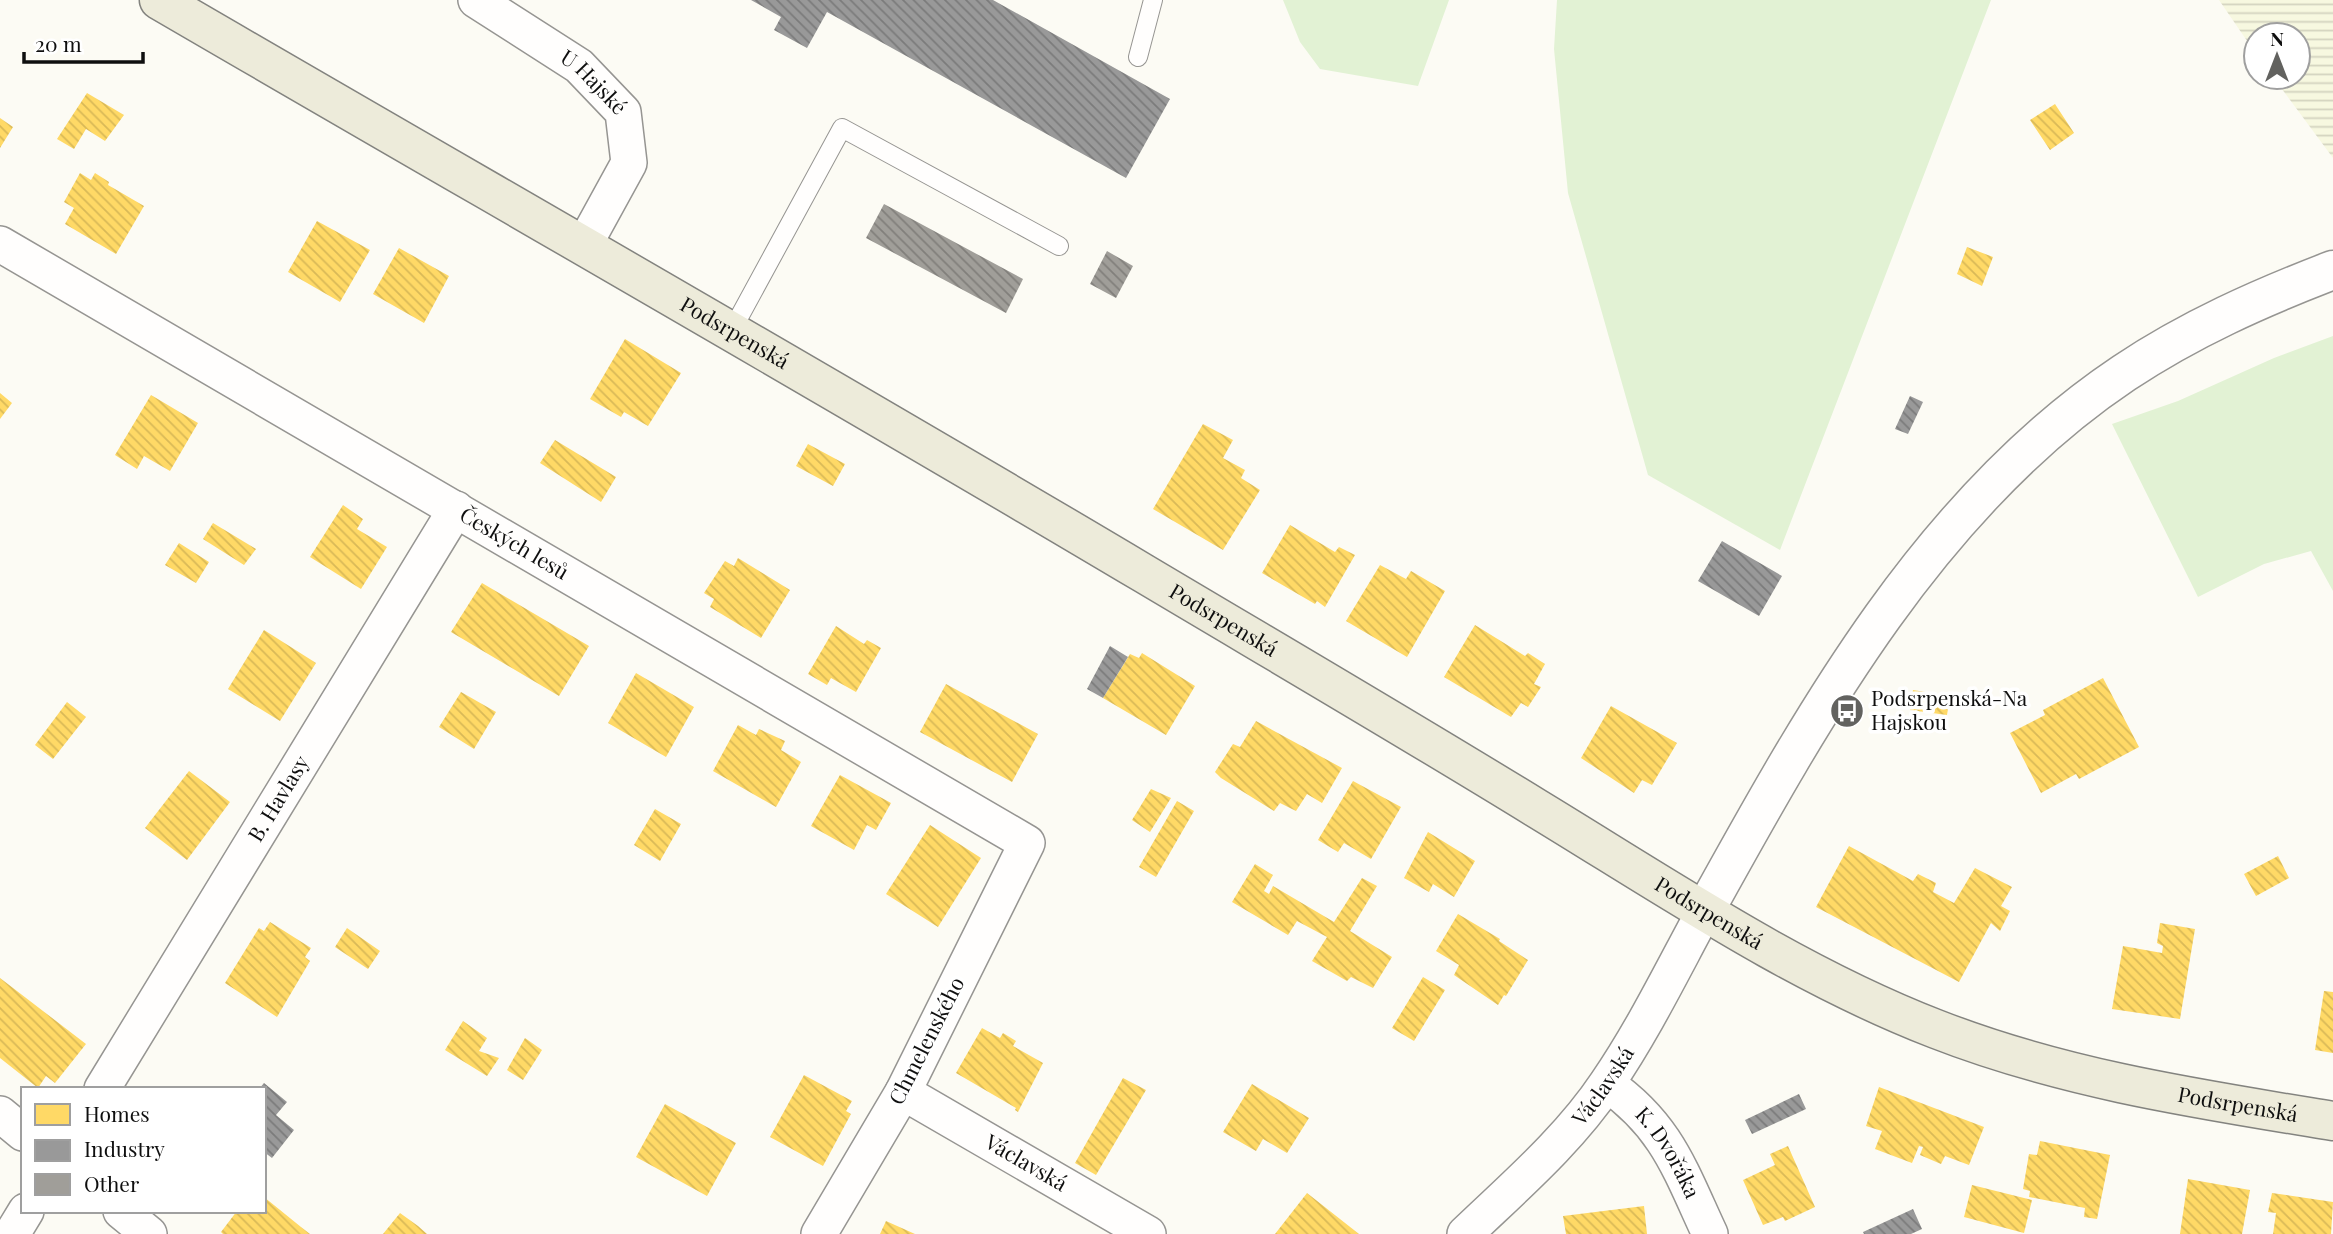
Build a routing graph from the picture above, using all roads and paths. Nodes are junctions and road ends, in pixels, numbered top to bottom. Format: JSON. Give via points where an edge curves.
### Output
{"nodes":[{"id":1,"x":159,"y":0,"type":"edge"},
{"id":2,"x":476,"y":0,"type":"edge"},
{"id":3,"x":1153,"y":0,"type":"edge"},
{"id":4,"x":1138,"y":57,"type":"dead end"},
{"id":5,"x":0,"y":244,"type":"edge"},
{"id":6,"x":584,"y":245,"type":"junction"},
{"id":7,"x":1059,"y":246,"type":"dead end"},
{"id":8,"x":2333,"y":270,"type":"edge"},
{"id":9,"x":732,"y":332,"type":"junction"},
{"id":10,"x":456,"y":509,"type":"junction"},
{"id":11,"x":1027,"y":843,"type":"joint"},
{"id":12,"x":1704,"y":912,"type":"junction"},
{"id":13,"x":1607,"y":1084,"type":"junction"},
{"id":14,"x":103,"y":1087,"type":"edge"},
{"id":15,"x":903,"y":1092,"type":"junction"},
{"id":16,"x":0,"y":1114,"type":"edge"},
{"id":17,"x":2333,"y":1121,"type":"edge"},
{"id":18,"x":21,"y":1131,"type":"edge"},
{"id":19,"x":25,"y":1213,"type":"edge"},
{"id":20,"x":123,"y":1213,"type":"edge"},
{"id":21,"x":12,"y":1234,"type":"edge"},
{"id":22,"x":149,"y":1234,"type":"edge"},
{"id":23,"x":819,"y":1234,"type":"edge"},
{"id":24,"x":1148,"y":1234,"type":"edge"},
{"id":25,"x":1465,"y":1234,"type":"edge"},
{"id":26,"x":1710,"y":1234,"type":"edge"}],
"edges":[{"from":1,"to":6,"type":"main road","name":"Podsrpenská"},
{"from":2,"to":6,"type":"street","name":"U Hajské","via":[[579,66],[623,112],[629,163]]},
{"from":3,"to":4,"type":"lane"},
{"from":5,"to":10,"type":"street","name":"Českých lesů"},
{"from":6,"to":9,"type":"main road","name":"Podsrpenská"},
{"from":7,"to":9,"type":"lane","via":[[842,128]]},
{"from":8,"to":12,"type":"street","via":[[2257,299],[2123,373],[2055,424],[1992,483],[1916,572],[1850,664],[1775,783]]},
{"from":9,"to":12,"type":"main road","name":"Podsrpenská","via":[[1520,798]]},
{"from":10,"to":11,"type":"street","name":"Českých lesů"},
{"from":10,"to":14,"type":"street","name":"B. Havlasy"},
{"from":11,"to":15,"type":"street","name":"Chmelenského"},
{"from":12,"to":13,"type":"street","name":"Václavská"},
{"from":12,"to":17,"type":"main road","name":"Podsrpenská","via":[[1875,1003],[2020,1058],[2152,1091]]},
{"from":13,"to":25,"type":"street","name":"Václavská","via":[[1544,1157]]},
{"from":13,"to":26,"type":"street","name":"K. Dvořáka","via":[[1656,1128]]},
{"from":15,"to":23,"type":"street","name":"Chmelenského"},
{"from":15,"to":24,"type":"street","name":"Václavská"},
{"from":16,"to":18,"type":"street"},
{"from":19,"to":21,"type":"street"},
{"from":20,"to":22,"type":"street"}]}
